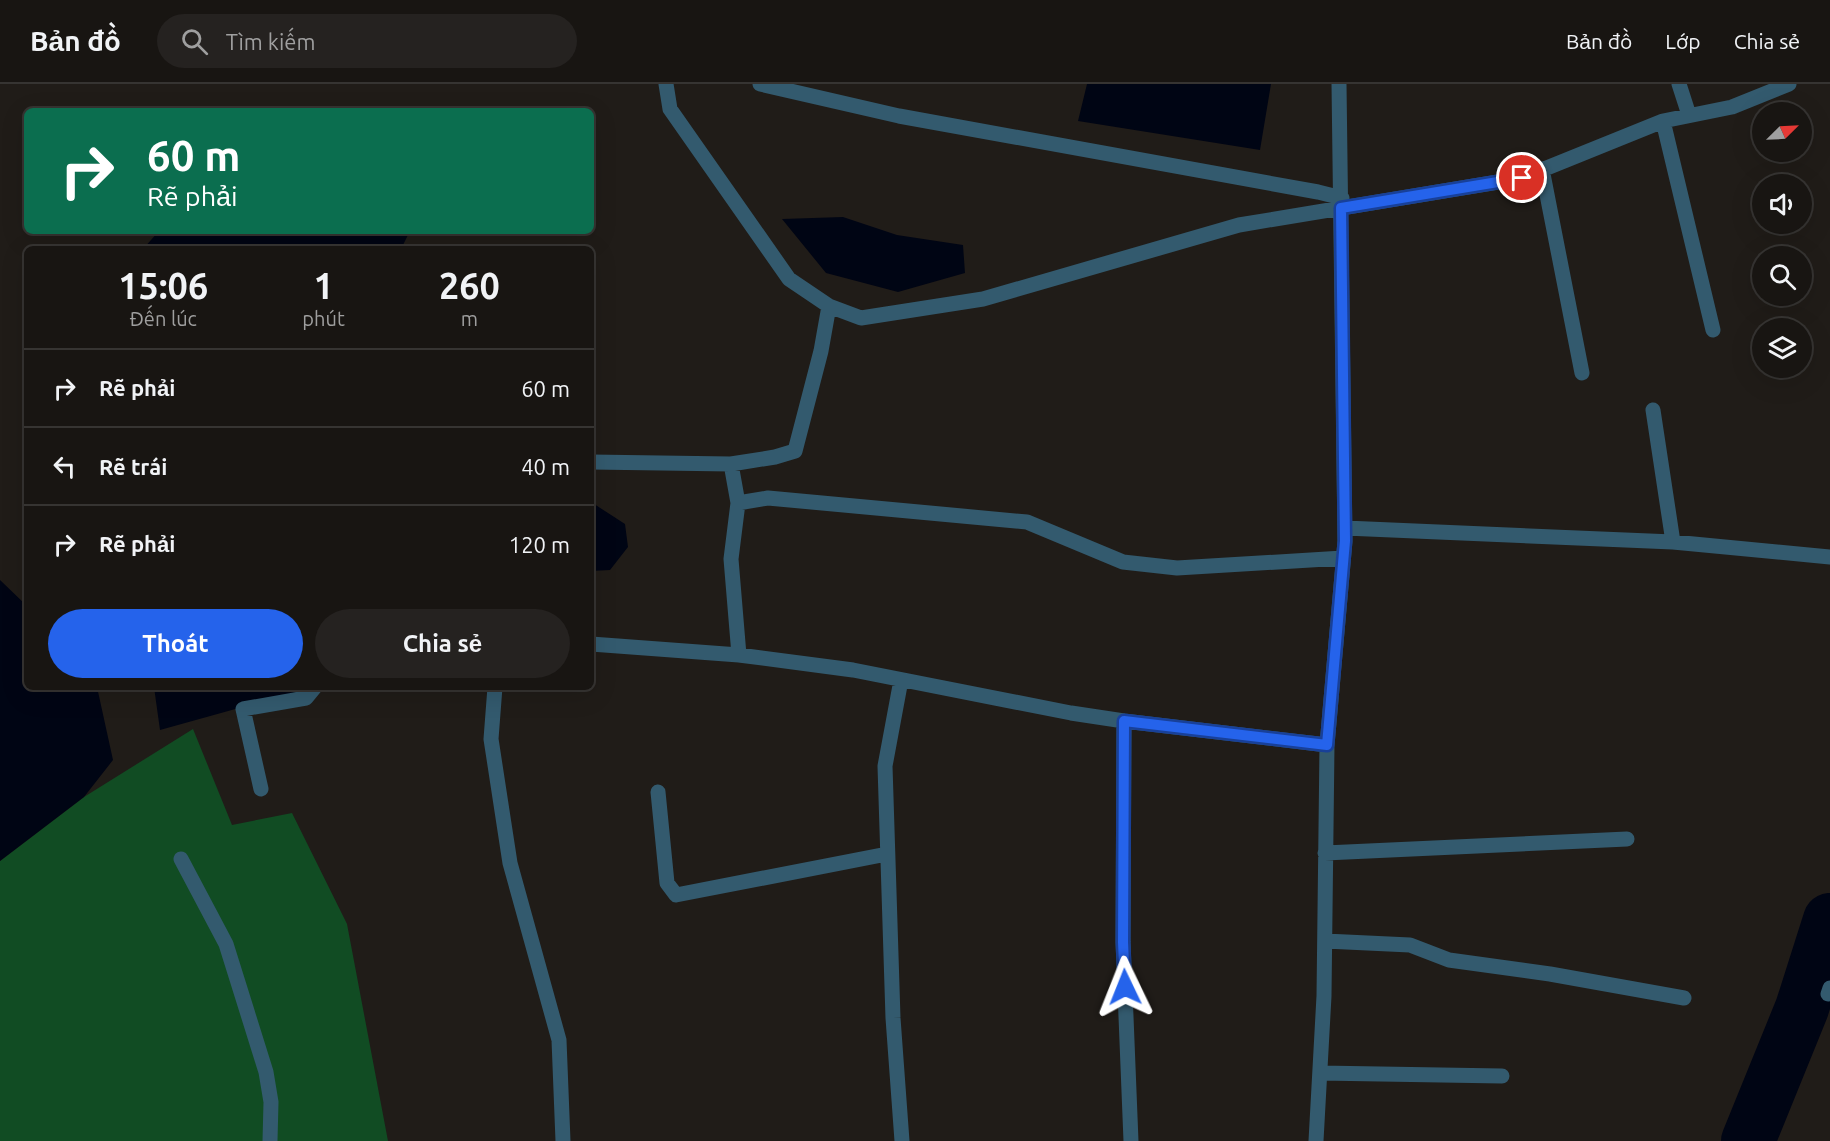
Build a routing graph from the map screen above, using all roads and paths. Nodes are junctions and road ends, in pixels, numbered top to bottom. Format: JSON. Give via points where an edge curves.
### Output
{"nodes":[{"id":1,"x":666,"y":84,"type":"edge"},
{"id":2,"x":760,"y":84,"type":"edge"},
{"id":3,"x":1339,"y":84,"type":"edge"},
{"id":4,"x":1679,"y":84,"type":"edge"},
{"id":5,"x":1789,"y":84,"type":"edge"},
{"id":6,"x":1689,"y":115,"type":"junction"},
{"id":7,"x":1663,"y":121,"type":"junction"},
{"id":8,"x":1542,"y":170,"type":"junction"},
{"id":9,"x":1342,"y":203,"type":"junction"},
{"id":10,"x":830,"y":306,"type":"junction"},
{"id":11,"x":1713,"y":330,"type":"dead end"},
{"id":12,"x":1582,"y":373,"type":"dead end"},
{"id":13,"x":1653,"y":410,"type":"dead end"},
{"id":14,"x":594,"y":462,"type":"edge"},
{"id":15,"x":731,"y":464,"type":"junction"},
{"id":16,"x":738,"y":503,"type":"junction"},
{"id":17,"x":1345,"y":528,"type":"junction"},
{"id":18,"x":1673,"y":543,"type":"junction"},
{"id":19,"x":1830,"y":557,"type":"edge"},
{"id":20,"x":1344,"y":558,"type":"junction"},
{"id":21,"x":594,"y":644,"type":"edge"},
{"id":22,"x":739,"y":655,"type":"junction"},
{"id":23,"x":901,"y":680,"type":"junction"},
{"id":24,"x":313,"y":690,"type":"edge"},
{"id":25,"x":495,"y":690,"type":"edge"},
{"id":26,"x":1124,"y":721,"type":"junction"},
{"id":27,"x":1327,"y":745,"type":"junction"},
{"id":28,"x":261,"y":789,"type":"dead end"},
{"id":29,"x":658,"y":792,"type":"dead end"},
{"id":30,"x":1627,"y":839,"type":"dead end"},
{"id":31,"x":1325,"y":853,"type":"junction"},
{"id":32,"x":887,"y":854,"type":"junction"},
{"id":33,"x":181,"y":859,"type":"dead end"},
{"id":34,"x":1325,"y":941,"type":"junction"},
{"id":35,"x":1684,"y":999,"type":"dead end"},
{"id":36,"x":1320,"y":1073,"type":"junction"},
{"id":37,"x":1502,"y":1076,"type":"dead end"},
{"id":38,"x":270,"y":1141,"type":"edge"},
{"id":39,"x":563,"y":1141,"type":"edge"},
{"id":40,"x":902,"y":1141,"type":"edge"},
{"id":41,"x":1131,"y":1141,"type":"edge"},
{"id":42,"x":1316,"y":1141,"type":"edge"}],
"edges":[{"from":1,"to":10,"type":"street","via":[[670,109],[789,279]]},
{"from":2,"to":9,"type":"street","via":[[899,116],[1318,192]]},
{"from":3,"to":9,"type":"street"},
{"from":4,"to":6,"type":"street"},
{"from":5,"to":6,"type":"street","via":[[1732,107]]},
{"from":6,"to":7,"type":"street"},
{"from":7,"to":8,"type":"street"},
{"from":7,"to":11,"type":"street"},
{"from":8,"to":9,"type":"street","via":[[1522,178]]},
{"from":8,"to":12,"type":"street"},
{"from":9,"to":10,"type":"street","via":[[1239,225],[983,299],[861,318]]},
{"from":9,"to":17,"type":"street"},
{"from":10,"to":15,"type":"street","via":[[795,451]]},
{"from":13,"to":18,"type":"street"},
{"from":14,"to":15,"type":"street"},
{"from":15,"to":16,"type":"street"},
{"from":16,"to":20,"type":"street","via":[[768,498],[1027,522],[1123,562],[1177,568]]},
{"from":16,"to":22,"type":"street","via":[[731,559]]},
{"from":17,"to":18,"type":"street"},
{"from":17,"to":20,"type":"street"},
{"from":18,"to":19,"type":"street"},
{"from":20,"to":27,"type":"street"},
{"from":21,"to":22,"type":"street"},
{"from":22,"to":23,"type":"street"},
{"from":23,"to":26,"type":"street"},
{"from":23,"to":32,"type":"street","via":[[885,766]]},
{"from":24,"to":28,"type":"street","via":[[306,698],[243,709]]},
{"from":25,"to":39,"type":"street","via":[[491,739],[510,863],[559,1040]]},
{"from":26,"to":27,"type":"street"},
{"from":26,"to":41,"type":"street","via":[[1123,942]]},
{"from":27,"to":31,"type":"street"},
{"from":29,"to":32,"type":"street","via":[[667,883],[676,895]]},
{"from":30,"to":31,"type":"street"},
{"from":31,"to":34,"type":"street"},
{"from":32,"to":40,"type":"street"},
{"from":33,"to":38,"type":"street","via":[[226,944],[263,1061],[271,1102]]},
{"from":34,"to":35,"type":"street","via":[[1410,945],[1449,960]]},
{"from":34,"to":36,"type":"street"},
{"from":36,"to":37,"type":"street"},
{"from":36,"to":42,"type":"street"}]}
